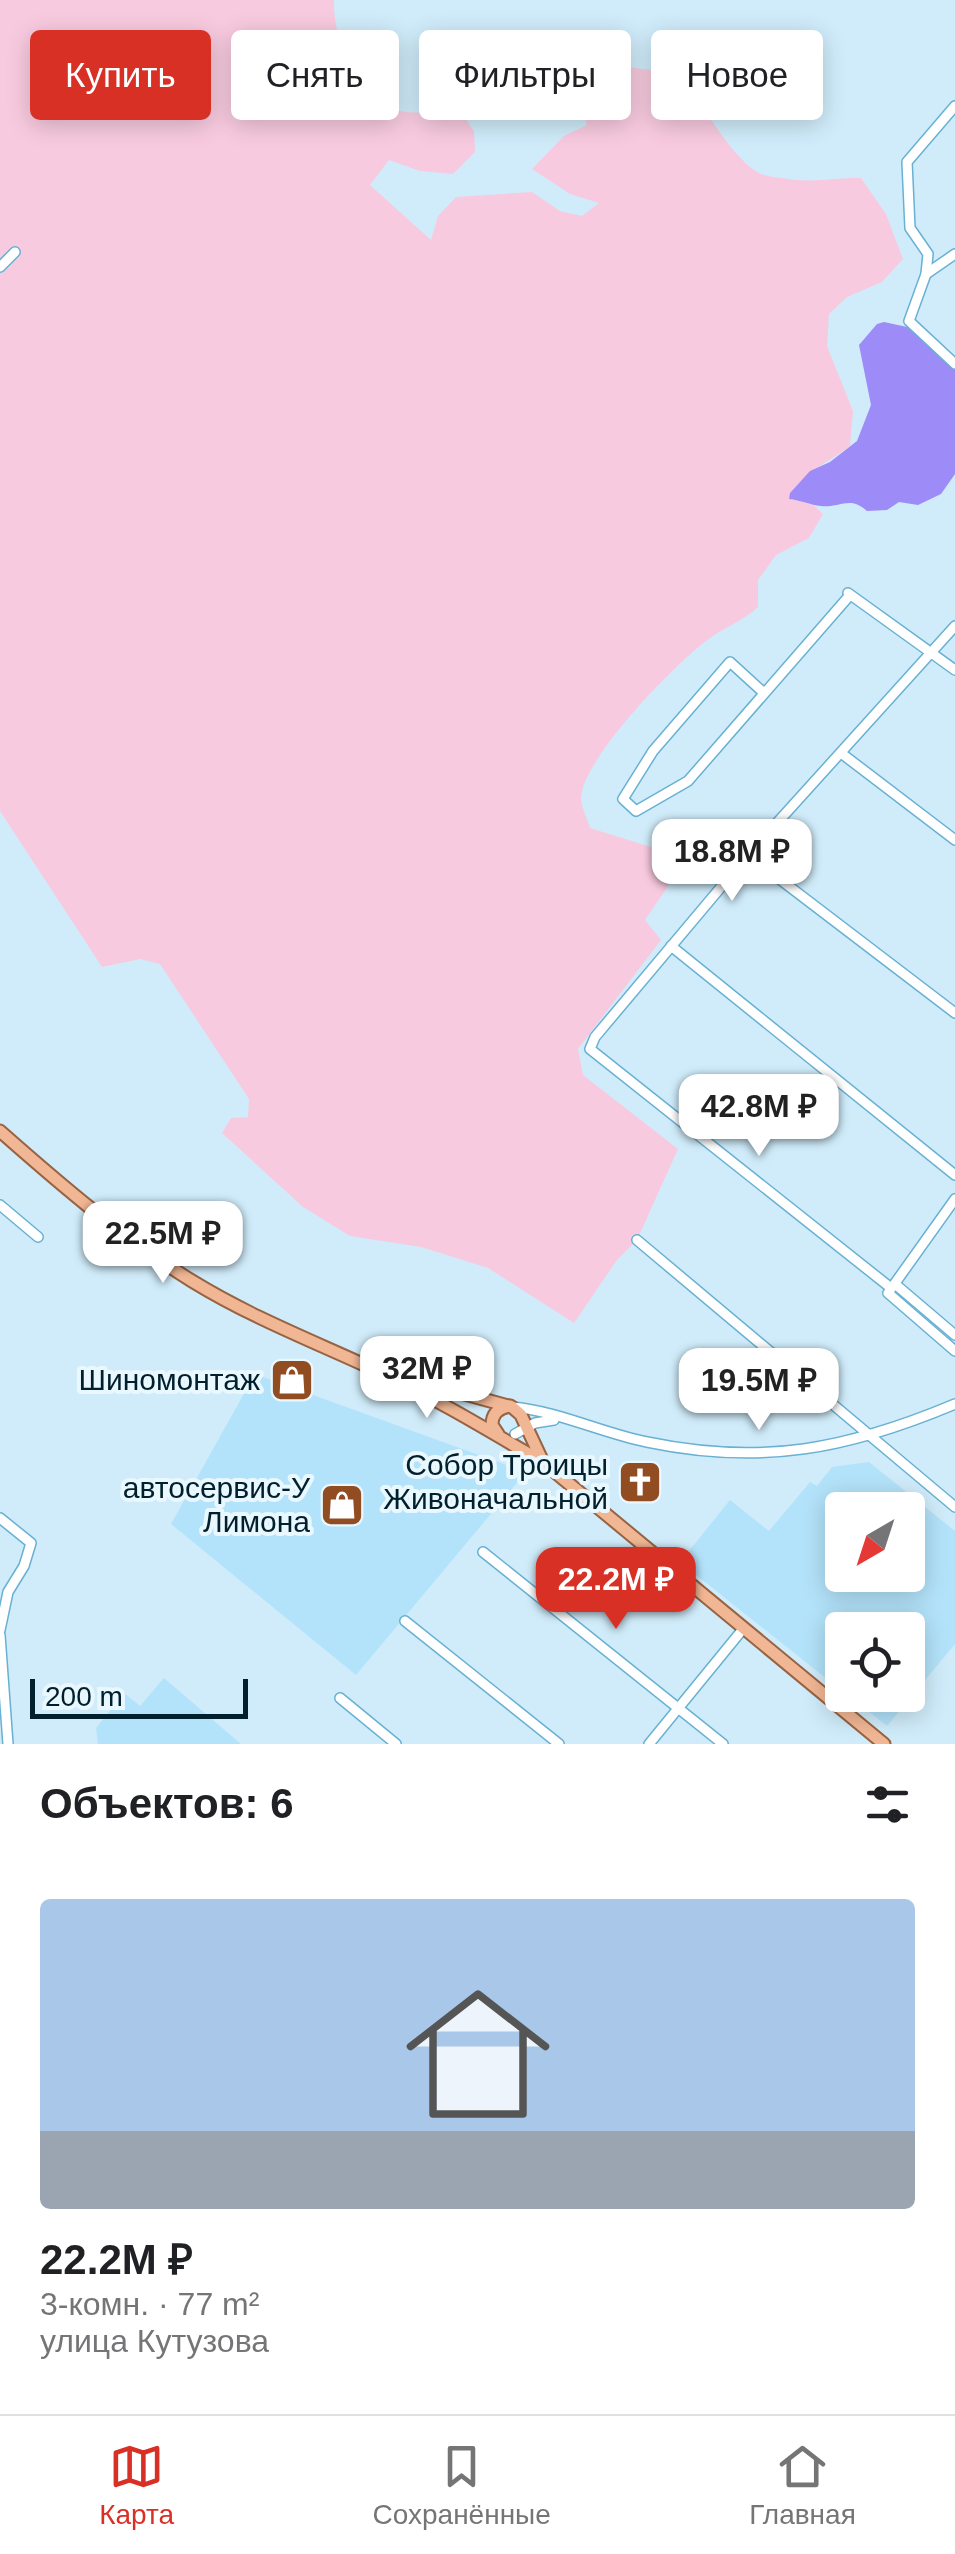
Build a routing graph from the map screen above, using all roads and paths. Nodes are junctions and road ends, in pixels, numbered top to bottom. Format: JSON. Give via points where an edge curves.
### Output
{"nodes":[{"id":1,"x":955,"y":106,"type":"edge"},
{"id":2,"x":14,"y":252,"type":"dead end"},
{"id":3,"x":955,"y":254,"type":"edge"},
{"id":4,"x":0,"y":267,"type":"edge"},
{"id":5,"x":926,"y":274,"type":"junction"},
{"id":6,"x":955,"y":364,"type":"edge"},
{"id":7,"x":955,"y":626,"type":"edge"},
{"id":8,"x":931,"y":652,"type":"junction"},
{"id":9,"x":955,"y":670,"type":"edge"},
{"id":10,"x":764,"y":694,"type":"junction"},
{"id":11,"x":841,"y":753,"type":"junction"},
{"id":12,"x":955,"y":840,"type":"edge"},
{"id":13,"x":748,"y":855,"type":"junction"},
{"id":14,"x":671,"y":946,"type":"junction"},
{"id":15,"x":955,"y":1013,"type":"edge"},
{"id":16,"x":0,"y":1130,"type":"edge"},
{"id":17,"x":955,"y":1176,"type":"edge"},
{"id":18,"x":955,"y":1200,"type":"edge"},
{"id":19,"x":0,"y":1204,"type":"edge"},
{"id":20,"x":38,"y":1237,"type":"dead end"},
{"id":21,"x":636,"y":1240,"type":"dead end"},
{"id":22,"x":891,"y":1288,"type":"junction"},
{"id":23,"x":955,"y":1334,"type":"edge"},
{"id":24,"x":955,"y":1351,"type":"edge"},
{"id":25,"x":372,"y":1368,"type":"junction"},
{"id":26,"x":955,"y":1404,"type":"edge"},
{"id":27,"x":511,"y":1406,"type":"junction"},
{"id":28,"x":562,"y":1420,"type":"junction"},
{"id":29,"x":521,"y":1427,"type":"junction"},
{"id":30,"x":500,"y":1436,"type":"junction"},
{"id":31,"x":870,"y":1437,"type":"junction"},
{"id":32,"x":544,"y":1464,"type":"junction"},
{"id":33,"x":955,"y":1507,"type":"edge"},
{"id":34,"x":0,"y":1518,"type":"edge"},
{"id":35,"x":483,"y":1552,"type":"dead end"},
{"id":36,"x":406,"y":1620,"type":"dead end"},
{"id":37,"x":744,"y":1629,"type":"junction"},
{"id":38,"x":0,"y":1633,"type":"edge"},
{"id":39,"x":1,"y":1662,"type":"edge"},
{"id":40,"x":340,"y":1698,"type":"dead end"},
{"id":41,"x":680,"y":1708,"type":"junction"},
{"id":42,"x":8,"y":1744,"type":"edge"},
{"id":43,"x":396,"y":1744,"type":"edge"},
{"id":44,"x":559,"y":1744,"type":"edge"},
{"id":45,"x":649,"y":1744,"type":"edge"},
{"id":46,"x":723,"y":1744,"type":"edge"},
{"id":47,"x":884,"y":1744,"type":"edge"}],
"edges":[{"from":1,"to":5,"type":"street","via":[[906,162],[910,228],[928,254]]},
{"from":2,"to":4,"type":"street"},
{"from":3,"to":5,"type":"street"},
{"from":5,"to":6,"type":"street","via":[[909,321]]},
{"from":7,"to":8,"type":"street"},
{"from":8,"to":9,"type":"street"},
{"from":8,"to":10,"type":"street","via":[[848,594]]},
{"from":8,"to":11,"type":"street"},
{"from":10,"to":10,"type":"street","via":[[688,781],[636,811],[623,799],[653,751],[730,662]]},
{"from":11,"to":12,"type":"street"},
{"from":11,"to":13,"type":"street"},
{"from":13,"to":14,"type":"street"},
{"from":13,"to":15,"type":"street"},
{"from":14,"to":17,"type":"street"},
{"from":14,"to":22,"type":"street","via":[[590,1049]]},
{"from":16,"to":25,"type":"main road","via":[[192,1281]]},
{"from":18,"to":22,"type":"street"},
{"from":19,"to":20,"type":"street"},
{"from":21,"to":31,"type":"street"},
{"from":22,"to":23,"type":"street"},
{"from":22,"to":24,"type":"street"},
{"from":25,"to":27,"type":"main road"},
{"from":25,"to":30,"type":"main road"},
{"from":26,"to":31,"type":"street"},
{"from":27,"to":28,"type":"street"},
{"from":27,"to":29,"type":"main road"},
{"from":27,"to":30,"type":"main road","via":[[494,1416]]},
{"from":28,"to":29,"type":"street"},
{"from":28,"to":31,"type":"street","via":[[649,1442],[742,1454],[826,1448]]},
{"from":29,"to":30,"type":"main road"},
{"from":29,"to":32,"type":"main road"},
{"from":30,"to":32,"type":"main road"},
{"from":31,"to":33,"type":"street"},
{"from":32,"to":37,"type":"main road"},
{"from":34,"to":38,"type":"street","via":[[31,1543],[8,1592]]},
{"from":35,"to":41,"type":"street"},
{"from":36,"to":44,"type":"street"},
{"from":37,"to":41,"type":"street"},
{"from":37,"to":47,"type":"main road"},
{"from":38,"to":39,"type":"street"},
{"from":39,"to":42,"type":"street"},
{"from":40,"to":43,"type":"street"},
{"from":41,"to":45,"type":"street"},
{"from":41,"to":46,"type":"street"}]}
